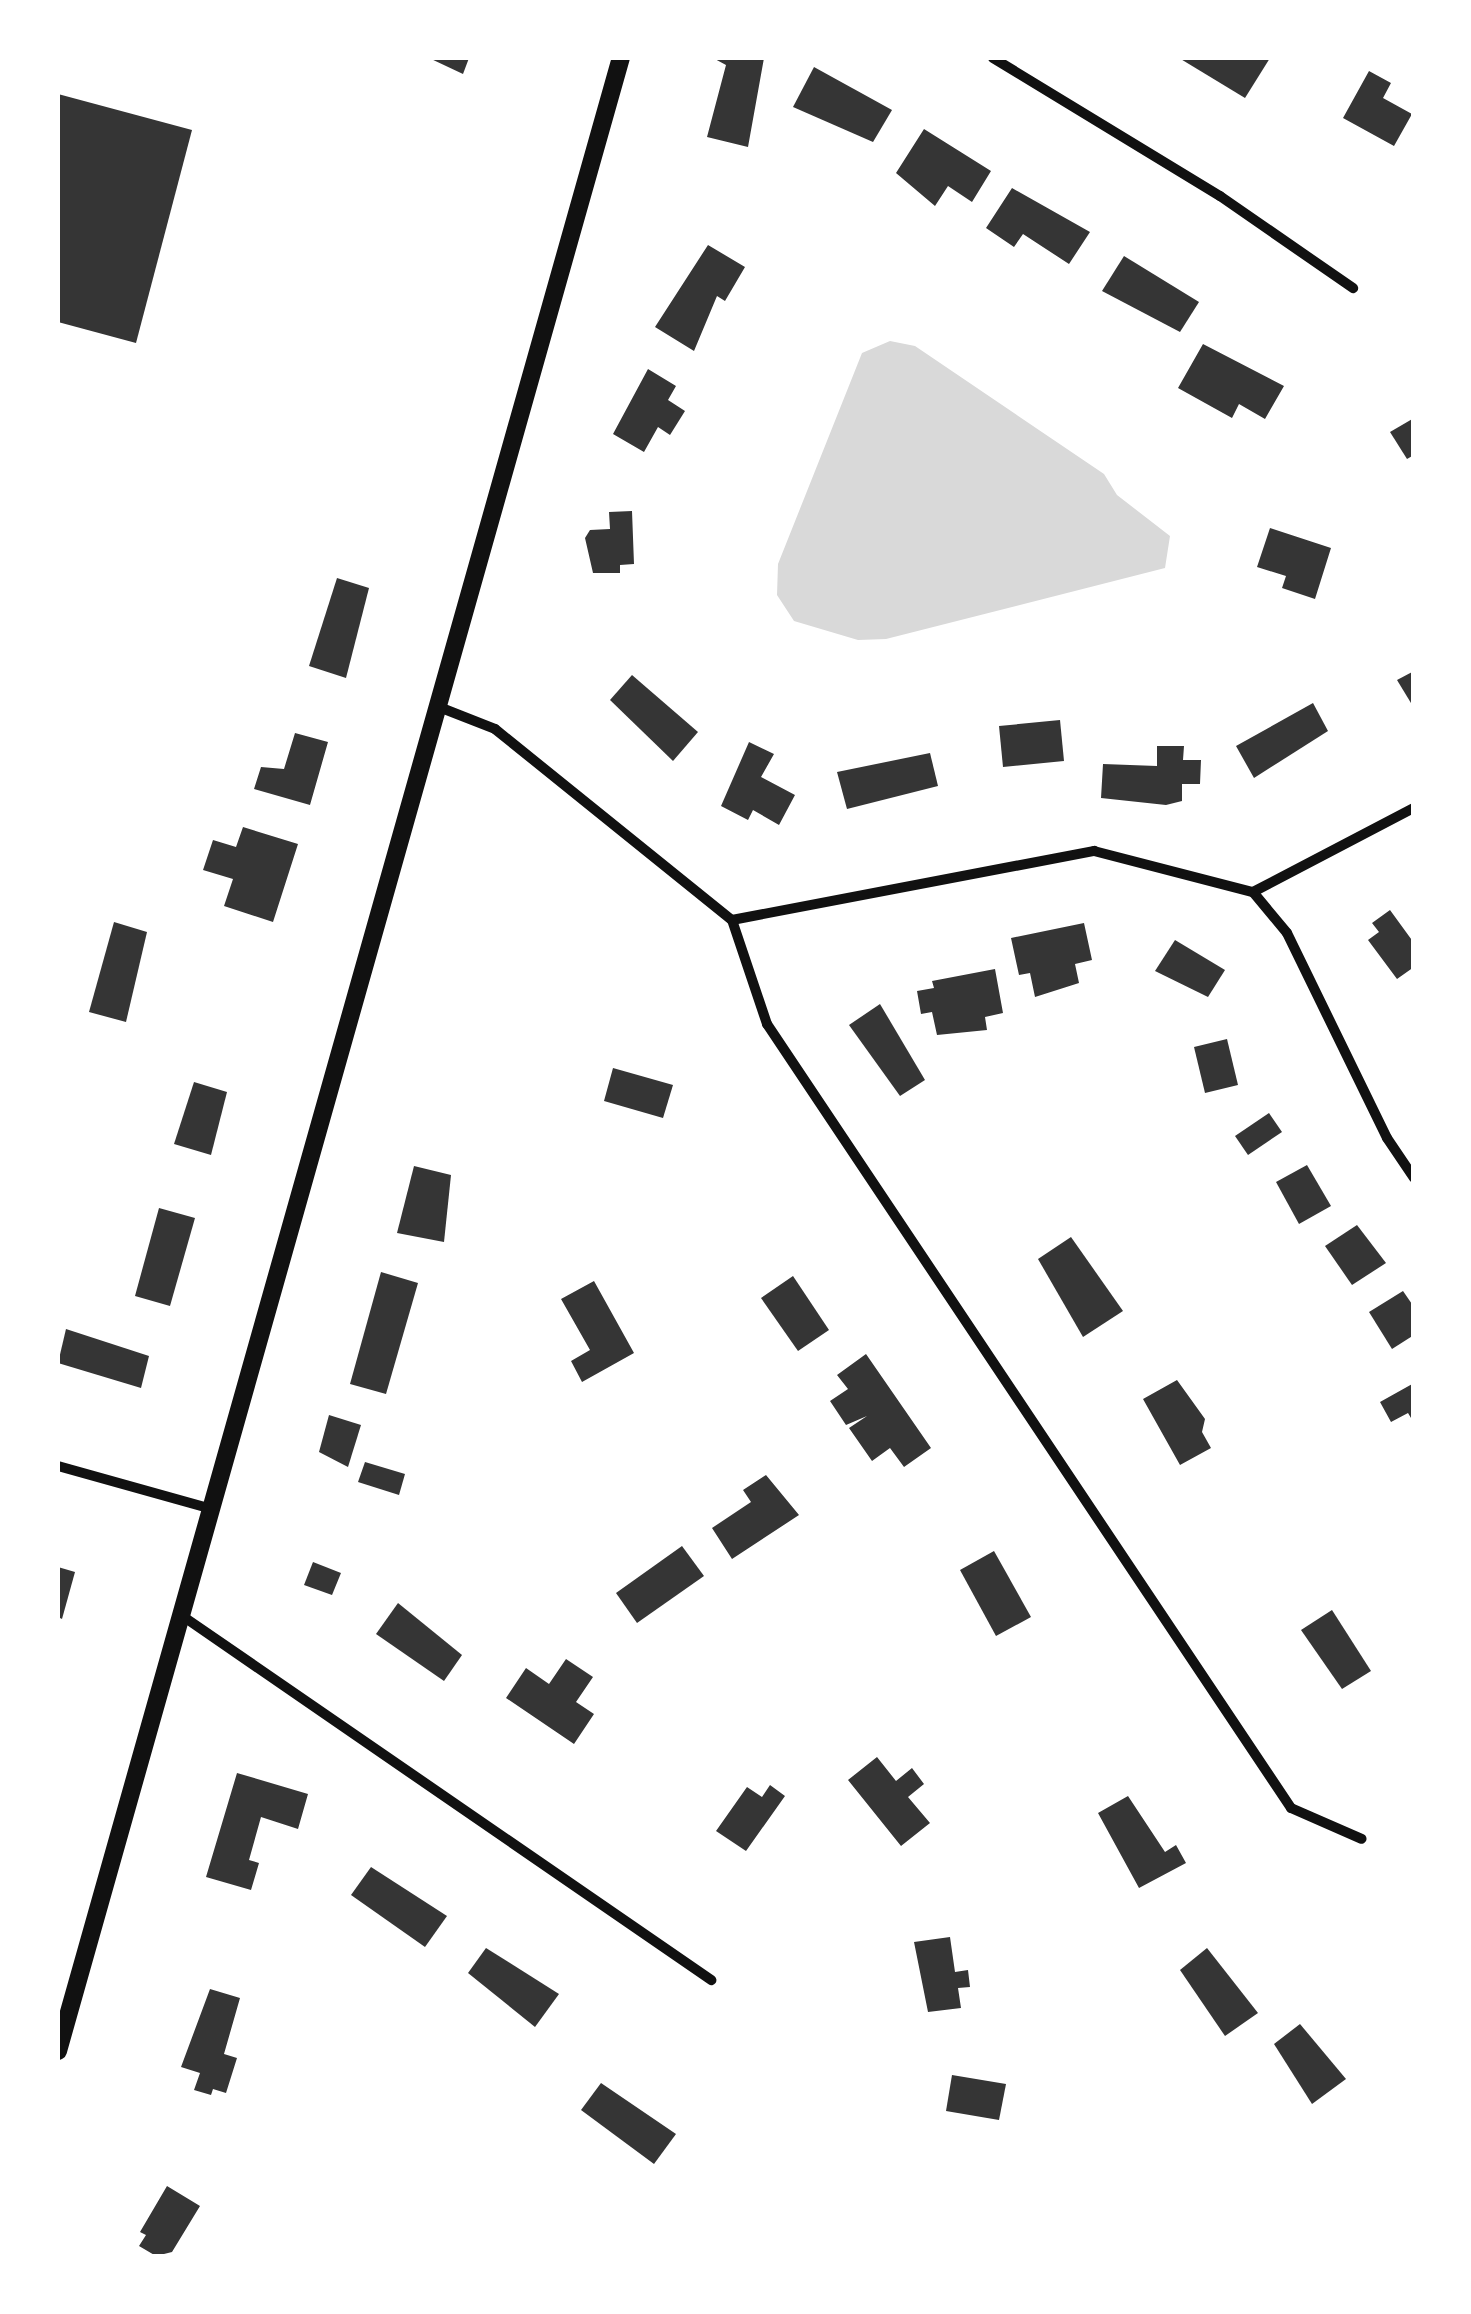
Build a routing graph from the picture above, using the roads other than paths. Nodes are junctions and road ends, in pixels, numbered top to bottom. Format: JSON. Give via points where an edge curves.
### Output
{"nodes":[{"id":1,"x":621,"y":58,"type":"edge"},
{"id":2,"x":993,"y":58,"type":"edge"},
{"id":3,"x":1353,"y":288,"type":"dead end"},
{"id":4,"x":440,"y":707,"type":"junction"},
{"id":5,"x":1414,"y":808,"type":"edge"},
{"id":6,"x":1252,"y":892,"type":"junction"},
{"id":7,"x":732,"y":920,"type":"junction"},
{"id":8,"x":1414,"y":1178,"type":"edge"},
{"id":9,"x":58,"y":1466,"type":"edge"},
{"id":10,"x":208,"y":1508,"type":"junction"},
{"id":11,"x":180,"y":1615,"type":"junction"},
{"id":12,"x":1362,"y":1839,"type":"dead end"},
{"id":13,"x":712,"y":1980,"type":"dead end"},
{"id":14,"x":58,"y":2050,"type":"edge"}],
"edges":[{"from":1,"to":4,"type":"street"},
{"from":2,"to":3,"type":"street","via":[[1220,196]]},
{"from":4,"to":7,"type":"street","via":[[495,729]]},
{"from":4,"to":10,"type":"street"},
{"from":5,"to":6,"type":"street"},
{"from":6,"to":7,"type":"street","via":[[1094,851]]},
{"from":6,"to":8,"type":"street","via":[[1287,932],[1387,1138]]},
{"from":7,"to":12,"type":"street","via":[[767,1024],[1290,1808]]},
{"from":9,"to":10,"type":"street"},
{"from":10,"to":11,"type":"street"},
{"from":11,"to":13,"type":"street"},
{"from":11,"to":14,"type":"street"}]}
